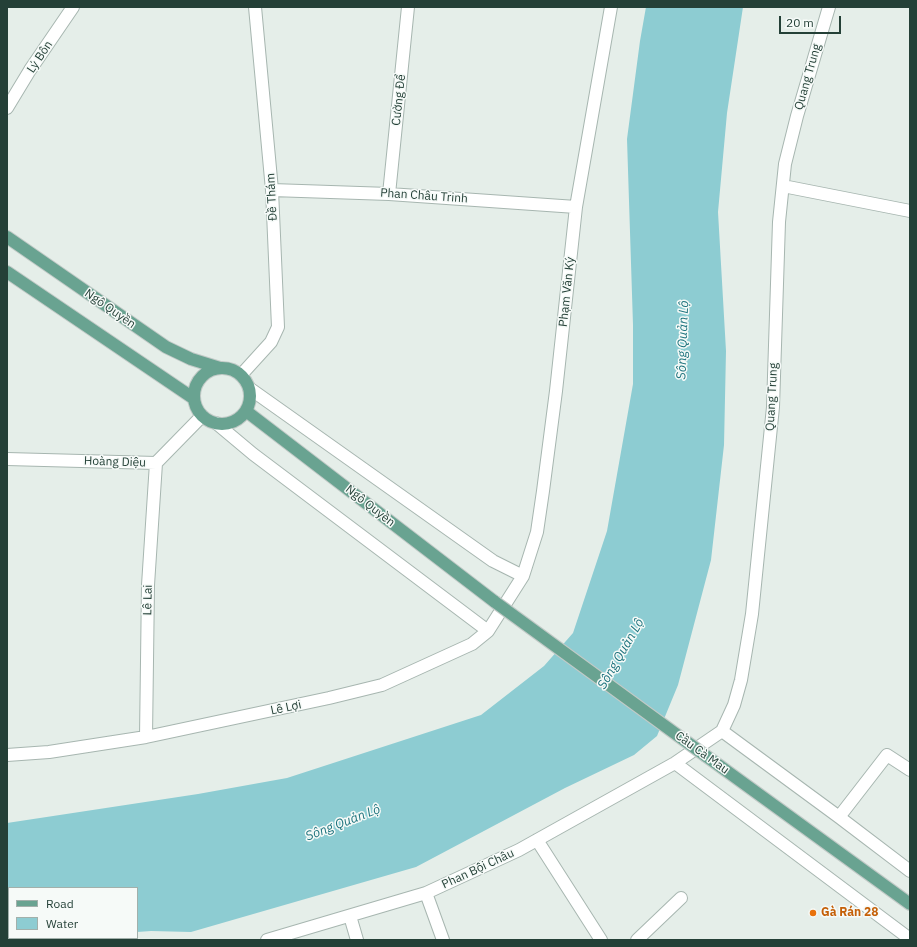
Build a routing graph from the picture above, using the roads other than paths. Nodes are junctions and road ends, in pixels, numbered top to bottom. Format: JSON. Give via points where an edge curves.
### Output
{"nodes":[{"id":1,"x":74,"y":7,"type":"edge"},
{"id":2,"x":255,"y":7,"type":"edge"},
{"id":3,"x":408,"y":7,"type":"edge"},
{"id":4,"x":829,"y":7,"type":"edge"},
{"id":5,"x":608,"y":8,"type":"edge"},
{"id":6,"x":7,"y":108,"type":"edge"},
{"id":7,"x":783,"y":186,"type":"junction"},
{"id":8,"x":272,"y":190,"type":"junction"},
{"id":9,"x":389,"y":194,"type":"junction"},
{"id":10,"x":576,"y":207,"type":"junction"},
{"id":11,"x":910,"y":211,"type":"edge"},
{"id":12,"x":7,"y":237,"type":"edge"},
{"id":13,"x":7,"y":272,"type":"edge"},
{"id":14,"x":220,"y":368,"type":"junction"},
{"id":15,"x":241,"y":375,"type":"junction"},
{"id":16,"x":249,"y":388,"type":"junction"},
{"id":17,"x":193,"y":398,"type":"junction"},
{"id":18,"x":246,"y":411,"type":"junction"},
{"id":19,"x":202,"y":416,"type":"junction"},
{"id":20,"x":216,"y":423,"type":"junction"},
{"id":21,"x":7,"y":459,"type":"edge"},
{"id":22,"x":156,"y":464,"type":"junction"},
{"id":23,"x":523,"y":576,"type":"junction"},
{"id":24,"x":495,"y":602,"type":"joint"},
{"id":25,"x":488,"y":631,"type":"junction"},
{"id":26,"x":722,"y":731,"type":"junction"},
{"id":27,"x":146,"y":737,"type":"junction"},
{"id":28,"x":7,"y":755,"type":"edge"},
{"id":29,"x":675,"y":763,"type":"junction"},
{"id":30,"x":910,"y":770,"type":"edge"},
{"id":31,"x":839,"y":817,"type":"junction"},
{"id":32,"x":537,"y":840,"type":"junction"},
{"id":33,"x":910,"y":871,"type":"edge"},
{"id":34,"x":426,"y":894,"type":"junction"},
{"id":35,"x":681,"y":898,"type":"dead end"},
{"id":36,"x":910,"y":904,"type":"edge"},
{"id":37,"x":350,"y":916,"type":"junction"},
{"id":38,"x":910,"y":939,"type":"edge"},
{"id":39,"x":267,"y":940,"type":"edge"},
{"id":40,"x":357,"y":940,"type":"edge"},
{"id":41,"x":443,"y":940,"type":"edge"},
{"id":42,"x":601,"y":940,"type":"edge"},
{"id":43,"x":637,"y":940,"type":"edge"}],
"edges":[{"from":1,"to":6,"type":"street","name":"Lý Bôn"},
{"from":2,"to":8,"type":"street","name":"Đề Thám"},
{"from":3,"to":9,"type":"street","name":"Cường Để"},
{"from":4,"to":7,"type":"street","name":"Quang Trung","via":[[797,116]]},
{"from":5,"to":10,"type":"street","name":"Phạm Văn Ký"},
{"from":7,"to":11,"type":"street"},
{"from":7,"to":26,"type":"street","name":"Quang Trung","via":[[779,222],[773,407],[752,614],[741,680],[734,705]]},
{"from":8,"to":9,"type":"street","name":"Phan Châu Trinh"},
{"from":8,"to":15,"type":"street","name":"Đề Thám","via":[[278,327],[271,342]]},
{"from":9,"to":10,"type":"street","name":"Phan Châu Trinh"},
{"from":10,"to":23,"type":"street","name":"Phạm Văn Ký","via":[[543,491],[537,532]]},
{"from":12,"to":14,"type":"main road","name":"Ngô Quyền","via":[[166,348]]},
{"from":13,"to":17,"type":"main road"},
{"from":14,"to":15,"type":"main road"},
{"from":14,"to":17,"type":"main road","via":[[204,374],[194,389]]},
{"from":15,"to":16,"type":"main road"},
{"from":16,"to":18,"type":"main road","via":[[250,396]]},
{"from":16,"to":23,"type":"street","via":[[493,561]]},
{"from":17,"to":19,"type":"main road"},
{"from":18,"to":20,"type":"main road","via":[[232,422]]},
{"from":18,"to":24,"type":"main road","name":"Ngô Quyền"},
{"from":19,"to":20,"type":"main road"},
{"from":19,"to":22,"type":"street","name":"Hoàng Diệu"},
{"from":20,"to":25,"type":"street","via":[[253,454]]},
{"from":21,"to":22,"type":"street","name":"Hoàng Diệu"},
{"from":22,"to":27,"type":"street","name":"Lê Lai","via":[[148,585]]},
{"from":23,"to":25,"type":"street","name":"Lê Lợi"},
{"from":24,"to":36,"type":"main road","name":"Cầu Cà Mau","bridge":true},
{"from":25,"to":27,"type":"street","name":"Lê Lợi","via":[[472,644],[382,685]]},
{"from":26,"to":29,"type":"street"},
{"from":26,"to":31,"type":"street"},
{"from":27,"to":28,"type":"street","name":"Lê Lợi","via":[[49,752]]},
{"from":29,"to":32,"type":"street","name":"Phan Bội Châu"},
{"from":29,"to":38,"type":"street"},
{"from":30,"to":31,"type":"street","via":[[887,755]]},
{"from":31,"to":33,"type":"street"},
{"from":32,"to":34,"type":"street","name":"Phan Bội Châu"},
{"from":32,"to":42,"type":"street"},
{"from":34,"to":37,"type":"street","name":"Phan Bội Châu"},
{"from":34,"to":41,"type":"street"},
{"from":35,"to":43,"type":"street"},
{"from":37,"to":39,"type":"street","name":"Phan Bội Châu"},
{"from":37,"to":40,"type":"street"}]}
